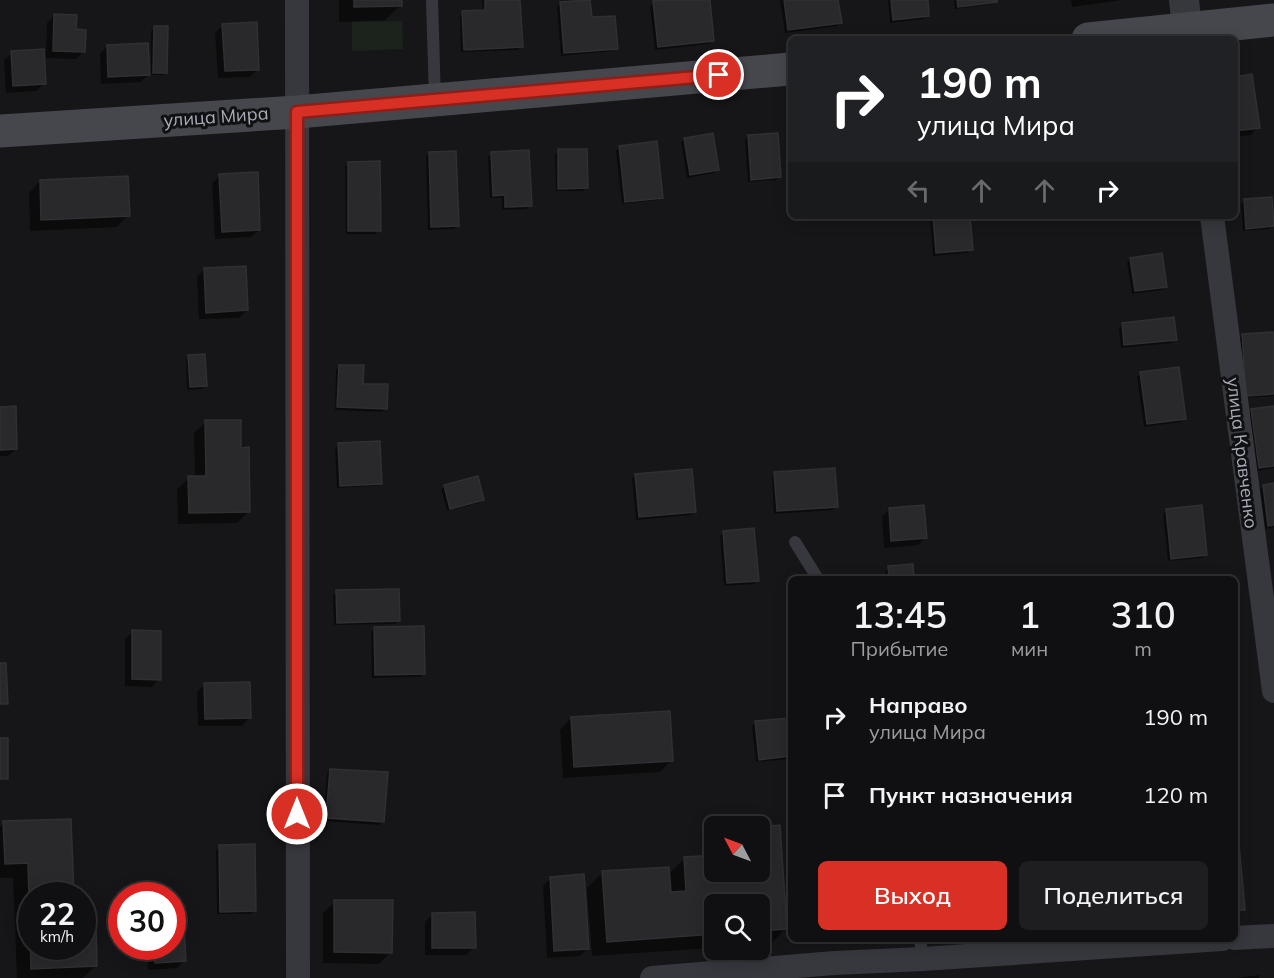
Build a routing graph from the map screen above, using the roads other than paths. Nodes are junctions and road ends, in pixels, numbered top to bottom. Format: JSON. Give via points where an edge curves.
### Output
{"nodes":[{"id":1,"x":297,"y":0,"type":"edge"},
{"id":2,"x":432,"y":0,"type":"edge"},
{"id":3,"x":1274,"y":20,"type":"edge"},
{"id":4,"x":1187,"y":22,"type":"edge"},
{"id":5,"x":1105,"y":36,"type":"edge"},
{"id":6,"x":788,"y":69,"type":"edge"},
{"id":7,"x":435,"y":100,"type":"junction"},
{"id":8,"x":297,"y":112,"type":"junction"},
{"id":9,"x":0,"y":132,"type":"edge"},
{"id":10,"x":1212,"y":219,"type":"edge"},
{"id":11,"x":795,"y":542,"type":"dead end"},
{"id":12,"x":1265,"y":560,"type":"edge"},
{"id":13,"x":816,"y":576,"type":"edge"},
{"id":14,"x":1274,"y":691,"type":"edge"},
{"id":15,"x":1274,"y":936,"type":"edge"},
{"id":16,"x":1238,"y":938,"type":"edge"},
{"id":17,"x":1132,"y":942,"type":"edge"},
{"id":18,"x":922,"y":949,"type":"edge"},
{"id":19,"x":834,"y":971,"type":"edge"},
{"id":20,"x":298,"y":978,"type":"edge"},
{"id":21,"x":652,"y":978,"type":"edge"}],
"edges":[{"from":1,"to":8,"type":"street"},
{"from":2,"to":7,"type":"lane"},
{"from":3,"to":4,"type":"main road"},
{"from":4,"to":5,"type":"main road"},
{"from":6,"to":7,"type":"main road","name":"улица Мира"},
{"from":7,"to":8,"type":"main road","name":"улица Мира"},
{"from":8,"to":9,"type":"main road","name":"улица Мира"},
{"from":8,"to":20,"type":"street"},
{"from":10,"to":12,"type":"street","name":"улица Кравченко"},
{"from":11,"to":13,"type":"lane"},
{"from":12,"to":14,"type":"street","name":"улица Кравченко"},
{"from":15,"to":16,"type":"street"},
{"from":17,"to":18,"type":"street"},
{"from":18,"to":19,"type":"street"},
{"from":19,"to":21,"type":"street"}]}
